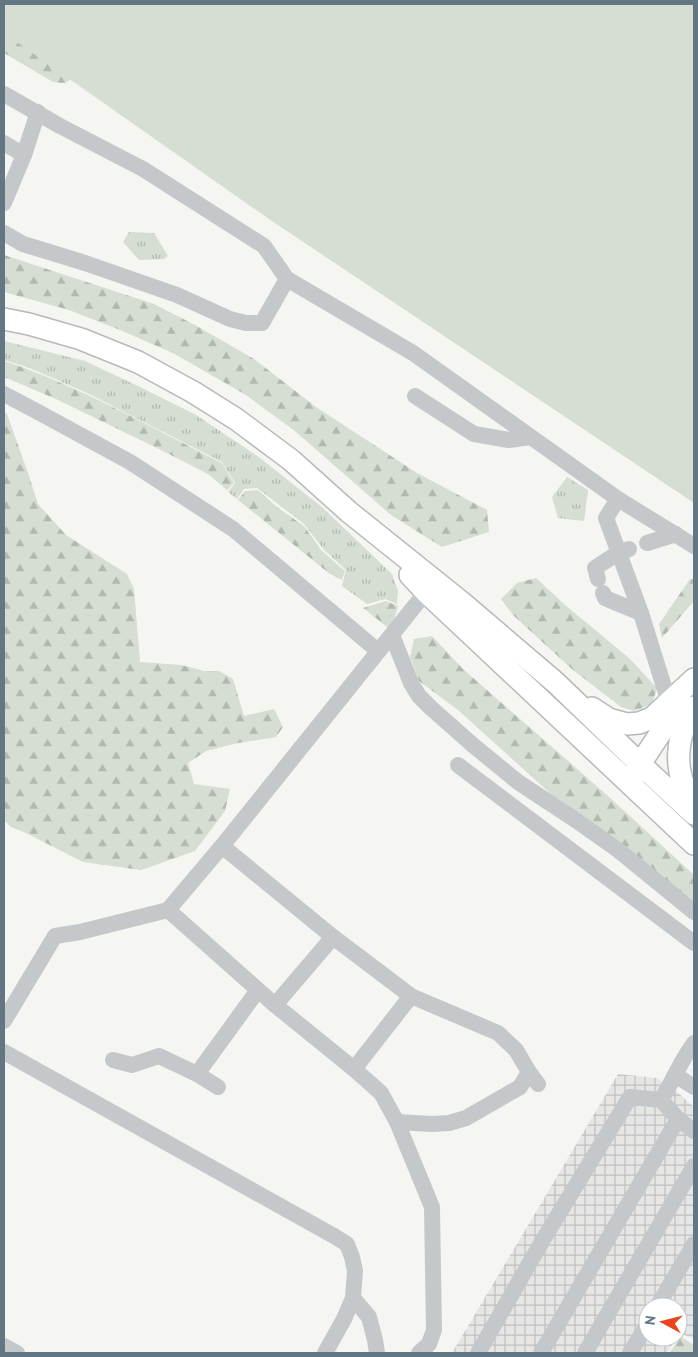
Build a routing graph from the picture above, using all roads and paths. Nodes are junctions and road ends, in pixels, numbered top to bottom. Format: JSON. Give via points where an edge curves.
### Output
{"nodes":[{"id":1,"x":4,"y":94,"type":"edge"},
{"id":2,"x":38,"y":112,"type":"junction"},
{"id":3,"x":4,"y":143,"type":"edge"},
{"id":4,"x":24,"y":155,"type":"junction"},
{"id":5,"x":4,"y":203,"type":"edge"},
{"id":6,"x":4,"y":233,"type":"edge"},
{"id":7,"x":287,"y":279,"type":"junction"},
{"id":8,"x":4,"y":319,"type":"edge"},
{"id":9,"x":4,"y":394,"type":"edge"},
{"id":10,"x":416,"y":396,"type":"dead end"},
{"id":11,"x":530,"y":437,"type":"junction"},
{"id":12,"x":618,"y":500,"type":"junction"},
{"id":13,"x":349,"y":512,"type":"junction"},
{"id":14,"x":676,"y":534,"type":"junction"},
{"id":15,"x":647,"y":543,"type":"dead end"},
{"id":16,"x":694,"y":546,"type":"edge"},
{"id":17,"x":624,"y":551,"type":"junction"},
{"id":18,"x":426,"y":592,"type":"junction"},
{"id":19,"x":641,"y":614,"type":"junction"},
{"id":20,"x":392,"y":635,"type":"junction"},
{"id":21,"x":378,"y":651,"type":"junction"},
{"id":22,"x":694,"y":680,"type":"edge"},
{"id":23,"x":555,"y":682,"type":"junction"},
{"id":24,"x":669,"y":703,"type":"junction"},
{"id":25,"x":694,"y":707,"type":"edge"},
{"id":26,"x":474,"y":746,"type":"junction"},
{"id":27,"x":640,"y":764,"type":"junction"},
{"id":28,"x":630,"y":783,"type":"junction"},
{"id":29,"x":694,"y":803,"type":"edge"},
{"id":30,"x":694,"y":814,"type":"edge"},
{"id":31,"x":694,"y":844,"type":"edge"},
{"id":32,"x":222,"y":846,"type":"junction"},
{"id":33,"x":168,"y":910,"type":"junction"},
{"id":34,"x":694,"y":912,"type":"edge"},
{"id":35,"x":333,"y":938,"type":"junction"},
{"id":36,"x":694,"y":943,"type":"edge"},
{"id":37,"x":258,"y":990,"type":"junction"},
{"id":38,"x":411,"y":996,"type":"junction"},
{"id":39,"x":275,"y":1005,"type":"junction"},
{"id":40,"x":4,"y":1021,"type":"edge"},
{"id":41,"x":694,"y":1043,"type":"edge"},
{"id":42,"x":4,"y":1052,"type":"edge"},
{"id":43,"x":113,"y":1060,"type":"dead end"},
{"id":44,"x":354,"y":1069,"type":"junction"},
{"id":45,"x":196,"y":1074,"type":"junction"},
{"id":46,"x":675,"y":1075,"type":"junction"},
{"id":47,"x":218,"y":1087,"type":"dead end"},
{"id":48,"x":694,"y":1087,"type":"edge"},
{"id":49,"x":661,"y":1100,"type":"junction"},
{"id":50,"x":678,"y":1119,"type":"junction"},
{"id":51,"x":397,"y":1122,"type":"junction"},
{"id":52,"x":694,"y":1131,"type":"edge"},
{"id":53,"x":694,"y":1166,"type":"edge"},
{"id":54,"x":694,"y":1244,"type":"edge"},
{"id":55,"x":663,"y":1297,"type":"edge"},
{"id":56,"x":353,"y":1298,"type":"junction"},
{"id":57,"x":638,"y":1340,"type":"edge"},
{"id":58,"x":4,"y":1346,"type":"edge"},
{"id":59,"x":17,"y":1353,"type":"edge"},
{"id":60,"x":325,"y":1353,"type":"edge"},
{"id":61,"x":377,"y":1353,"type":"edge"},
{"id":62,"x":419,"y":1353,"type":"edge"},
{"id":63,"x":478,"y":1353,"type":"edge"},
{"id":64,"x":541,"y":1353,"type":"edge"},
{"id":65,"x":586,"y":1353,"type":"edge"},
{"id":66,"x":630,"y":1353,"type":"edge"}],
"edges":[{"from":1,"to":2,"type":"street"},
{"from":2,"to":4,"type":"street"},
{"from":2,"to":7,"type":"street","via":[[143,169],[264,246]]},
{"from":3,"to":4,"type":"street"},
{"from":4,"to":5,"type":"street"},
{"from":6,"to":7,"type":"street","via":[[23,244],[177,295],[246,323],[262,323]]},
{"from":7,"to":11,"type":"street","via":[[413,353]]},
{"from":8,"to":13,"type":"main road","via":[[81,339],[138,362],[193,392],[291,460]]},
{"from":9,"to":21,"type":"street","via":[[130,462],[233,529]]},
{"from":10,"to":11,"type":"street","via":[[474,434],[509,440]]},
{"from":11,"to":12,"type":"street"},
{"from":12,"to":14,"type":"street"},
{"from":12,"to":17,"type":"street","via":[[606,518]]},
{"from":13,"to":18,"type":"main road"},
{"from":13,"to":23,"type":"main road"},
{"from":14,"to":15,"type":"street"},
{"from":14,"to":16,"type":"street"},
{"from":17,"to":19,"type":"street"},
{"from":17,"to":19,"type":"street","via":[[595,568],[605,598]]},
{"from":18,"to":20,"type":"street"},
{"from":18,"to":28,"type":"main road"},
{"from":19,"to":24,"type":"street"},
{"from":20,"to":21,"type":"street"},
{"from":20,"to":26,"type":"street","via":[[419,696]]},
{"from":21,"to":32,"type":"street"},
{"from":22,"to":24,"type":"main road"},
{"from":22,"to":27,"type":"main road"},
{"from":23,"to":24,"type":"main road","via":[[609,719],[627,724],[652,718]]},
{"from":23,"to":27,"type":"main road"},
{"from":25,"to":29,"type":"main road","via":[[681,737],[678,767]]},
{"from":26,"to":34,"type":"street","via":[[518,782],[618,850]]},
{"from":26,"to":36,"type":"street","via":[[456,767]]},
{"from":27,"to":28,"type":"main road"},
{"from":27,"to":30,"type":"main road"},
{"from":28,"to":31,"type":"main road"},
{"from":32,"to":33,"type":"street"},
{"from":32,"to":35,"type":"street"},
{"from":33,"to":37,"type":"street"},
{"from":33,"to":40,"type":"street","via":[[55,936]]},
{"from":35,"to":38,"type":"street"},
{"from":35,"to":39,"type":"street"},
{"from":37,"to":39,"type":"street"},
{"from":37,"to":45,"type":"street"},
{"from":38,"to":44,"type":"street"},
{"from":38,"to":51,"type":"street","via":[[498,1033],[516,1050],[534,1078],[466,1118],[432,1124]]},
{"from":39,"to":44,"type":"street"},
{"from":41,"to":46,"type":"street"},
{"from":42,"to":56,"type":"street","via":[[347,1244],[355,1271]]},
{"from":43,"to":45,"type":"street","via":[[132,1065],[159,1056]]},
{"from":44,"to":51,"type":"street","via":[[381,1093]]},
{"from":45,"to":47,"type":"street"},
{"from":46,"to":48,"type":"street"},
{"from":46,"to":49,"type":"street"},
{"from":49,"to":50,"type":"street"},
{"from":49,"to":63,"type":"street","via":[[630,1097]]},
{"from":50,"to":52,"type":"street"},
{"from":50,"to":64,"type":"street"},
{"from":51,"to":62,"type":"street","via":[[432,1208],[434,1330],[428,1344]]},
{"from":53,"to":65,"type":"street"},
{"from":54,"to":55,"type":"street"},
{"from":56,"to":60,"type":"street"},
{"from":56,"to":61,"type":"street","via":[[369,1317]]},
{"from":57,"to":66,"type":"street"},
{"from":58,"to":59,"type":"street"}]}
